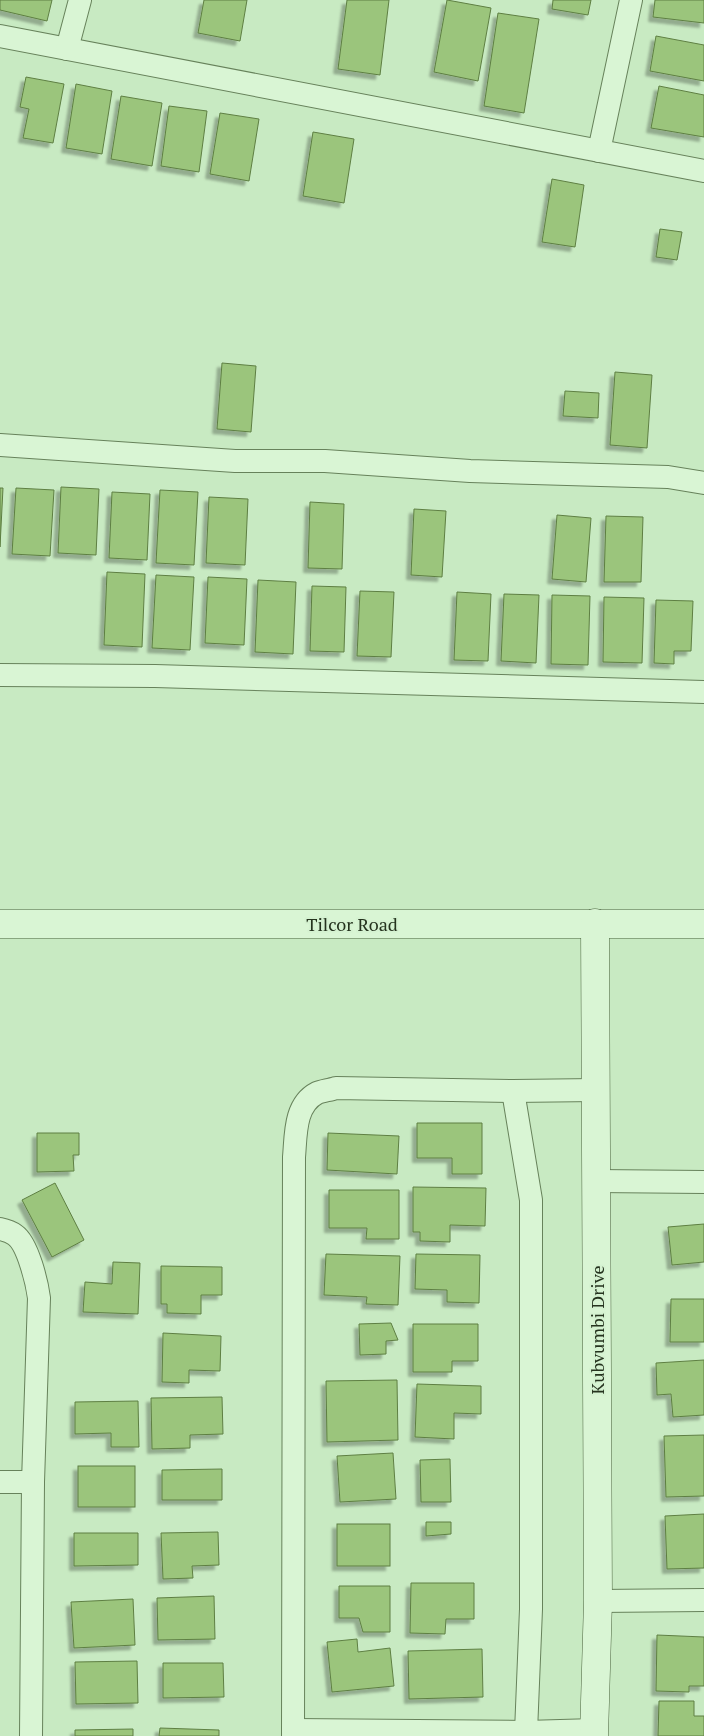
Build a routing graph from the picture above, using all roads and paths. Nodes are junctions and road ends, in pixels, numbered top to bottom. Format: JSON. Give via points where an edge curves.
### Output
{"nodes":[{"id":1,"x":80,"y":0,"type":"edge"},
{"id":2,"x":631,"y":0,"type":"edge"},
{"id":3,"x":0,"y":36,"type":"edge"},
{"id":4,"x":67,"y":49,"type":"junction"},
{"id":5,"x":599,"y":150,"type":"junction"},
{"id":6,"x":704,"y":171,"type":"edge"},
{"id":7,"x":0,"y":445,"type":"edge"},
{"id":8,"x":704,"y":483,"type":"edge"},
{"id":9,"x":0,"y":675,"type":"edge"},
{"id":10,"x":704,"y":692,"type":"edge"},
{"id":11,"x":0,"y":924,"type":"edge"},
{"id":12,"x":594,"y":924,"type":"junction"},
{"id":13,"x":704,"y":924,"type":"edge"},
{"id":14,"x":596,"y":1090,"type":"junction"},
{"id":15,"x":513,"y":1091,"type":"junction"},
{"id":16,"x":596,"y":1180,"type":"junction"},
{"id":17,"x":704,"y":1182,"type":"edge"},
{"id":18,"x":0,"y":1229,"type":"edge"},
{"id":19,"x":0,"y":1482,"type":"edge"},
{"id":20,"x":32,"y":1482,"type":"junction"},
{"id":21,"x":704,"y":1600,"type":"edge"},
{"id":22,"x":598,"y":1601,"type":"junction"},
{"id":23,"x":526,"y":1732,"type":"junction"},
{"id":24,"x":293,"y":1733,"type":"edge"},
{"id":25,"x":594,"y":1733,"type":"edge"},
{"id":26,"x":31,"y":1736,"type":"edge"}],
"edges":[{"from":1,"to":4,"type":"street"},
{"from":2,"to":5,"type":"street"},
{"from":3,"to":4,"type":"street"},
{"from":4,"to":5,"type":"street"},
{"from":5,"to":6,"type":"street"},
{"from":7,"to":8,"type":"street","via":[[235,461],[325,461],[470,471],[668,477]]},
{"from":9,"to":10,"type":"street","via":[[156,676]]},
{"from":11,"to":12,"type":"street","name":"Tilcor Road"},
{"from":12,"to":13,"type":"street","name":"Tilcor Road"},
{"from":12,"to":14,"type":"street","name":"Kubvumbi Drive"},
{"from":14,"to":15,"type":"street"},
{"from":14,"to":16,"type":"street","name":"Kubvumbi Drive"},
{"from":15,"to":23,"type":"street","via":[[531,1200],[531,1608]]},
{"from":15,"to":24,"type":"street","via":[[336,1088],[316,1094],[300,1112],[294,1157]]},
{"from":16,"to":17,"type":"street"},
{"from":16,"to":22,"type":"street","name":"Kubvumbi Drive"},
{"from":18,"to":20,"type":"street","via":[[16,1235],[36,1276],[40,1298]]},
{"from":19,"to":20,"type":"street"},
{"from":20,"to":26,"type":"street"},
{"from":21,"to":22,"type":"street"},
{"from":22,"to":25,"type":"street","name":"Kubvumbi Drive"},
{"from":23,"to":24,"type":"street"},
{"from":23,"to":25,"type":"street"}]}
